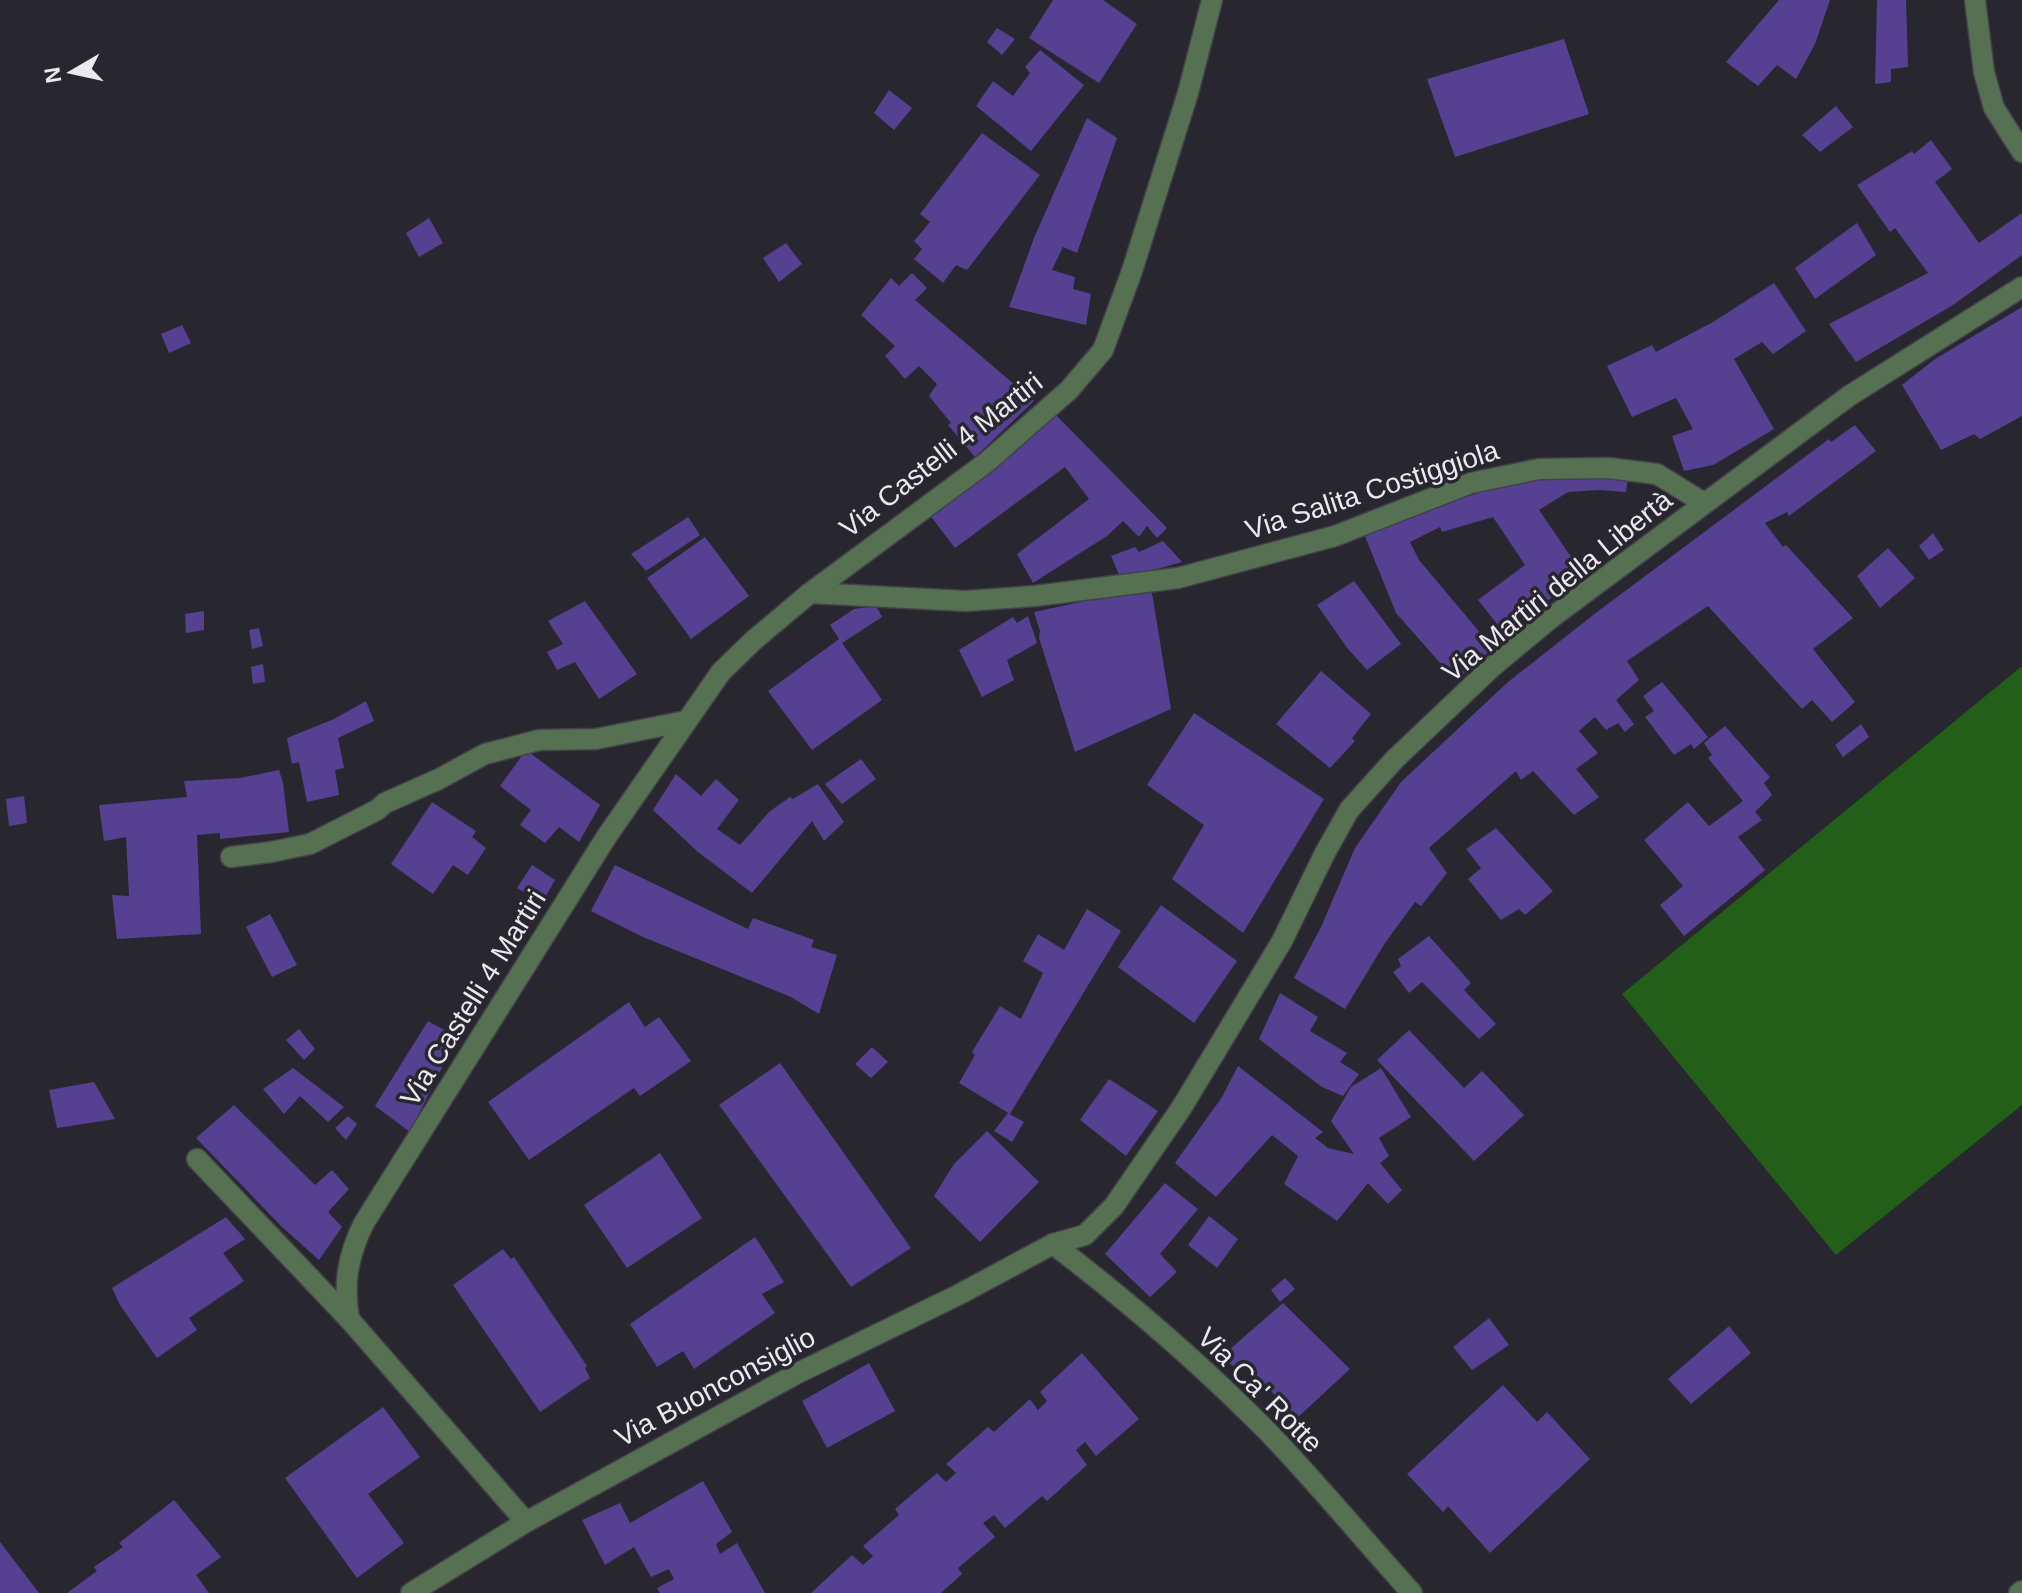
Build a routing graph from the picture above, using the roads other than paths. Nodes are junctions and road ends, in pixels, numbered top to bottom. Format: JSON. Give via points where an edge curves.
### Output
{"nodes":[{"id":1,"x":1212,"y":0,"type":"edge"},
{"id":2,"x":1975,"y":0,"type":"edge"},
{"id":3,"x":2022,"y":152,"type":"edge"},
{"id":4,"x":2022,"y":287,"type":"edge"},
{"id":5,"x":1704,"y":503,"type":"junction"},
{"id":6,"x":810,"y":593,"type":"junction"},
{"id":7,"x":686,"y":721,"type":"junction"},
{"id":8,"x":231,"y":857,"type":"dead end"},
{"id":9,"x":197,"y":1159,"type":"dead end"},
{"id":10,"x":1053,"y":1244,"type":"junction"},
{"id":11,"x":349,"y":1319,"type":"junction"},
{"id":12,"x":526,"y":1522,"type":"junction"},
{"id":13,"x":411,"y":1593,"type":"edge"},
{"id":14,"x":1412,"y":1593,"type":"edge"}],
"edges":[{"from":1,"to":6,"type":"street","name":"Via Castelli 4 Martiri","via":[[1174,137],[1103,350],[1069,390],[987,462]]},
{"from":2,"to":3,"type":"street","via":[[1994,108]]},
{"from":4,"to":5,"type":"street","name":"Via Martiri della Libertà","via":[[1849,396]]},
{"from":5,"to":6,"type":"street","name":"Via Salita Costiggiola","via":[[1657,474],[1539,469],[1471,483],[1335,536],[1178,578],[966,601]]},
{"from":5,"to":10,"type":"street","name":"Via Martiri della Libertà","via":[[1492,667],[1349,810],[1223,1042],[1114,1206],[1085,1235]]},
{"from":6,"to":7,"type":"street","name":"Via Castelli 4 Martiri","via":[[721,672]]},
{"from":7,"to":8,"type":"street","via":[[596,739],[539,740],[485,754],[310,844]]},
{"from":7,"to":11,"type":"street","name":"Via Castelli 4 Martiri","via":[[607,836],[364,1223],[348,1260],[344,1293]]},
{"from":9,"to":11,"type":"street"},
{"from":10,"to":12,"type":"street","name":"Via Buonconsiglio","via":[[798,1373]]},
{"from":10,"to":14,"type":"street","name":"Via Ca' Rotte","via":[[1111,1288],[1270,1434]]},
{"from":11,"to":12,"type":"street"},
{"from":12,"to":13,"type":"street","name":"Via Buonconsiglio"}]}
